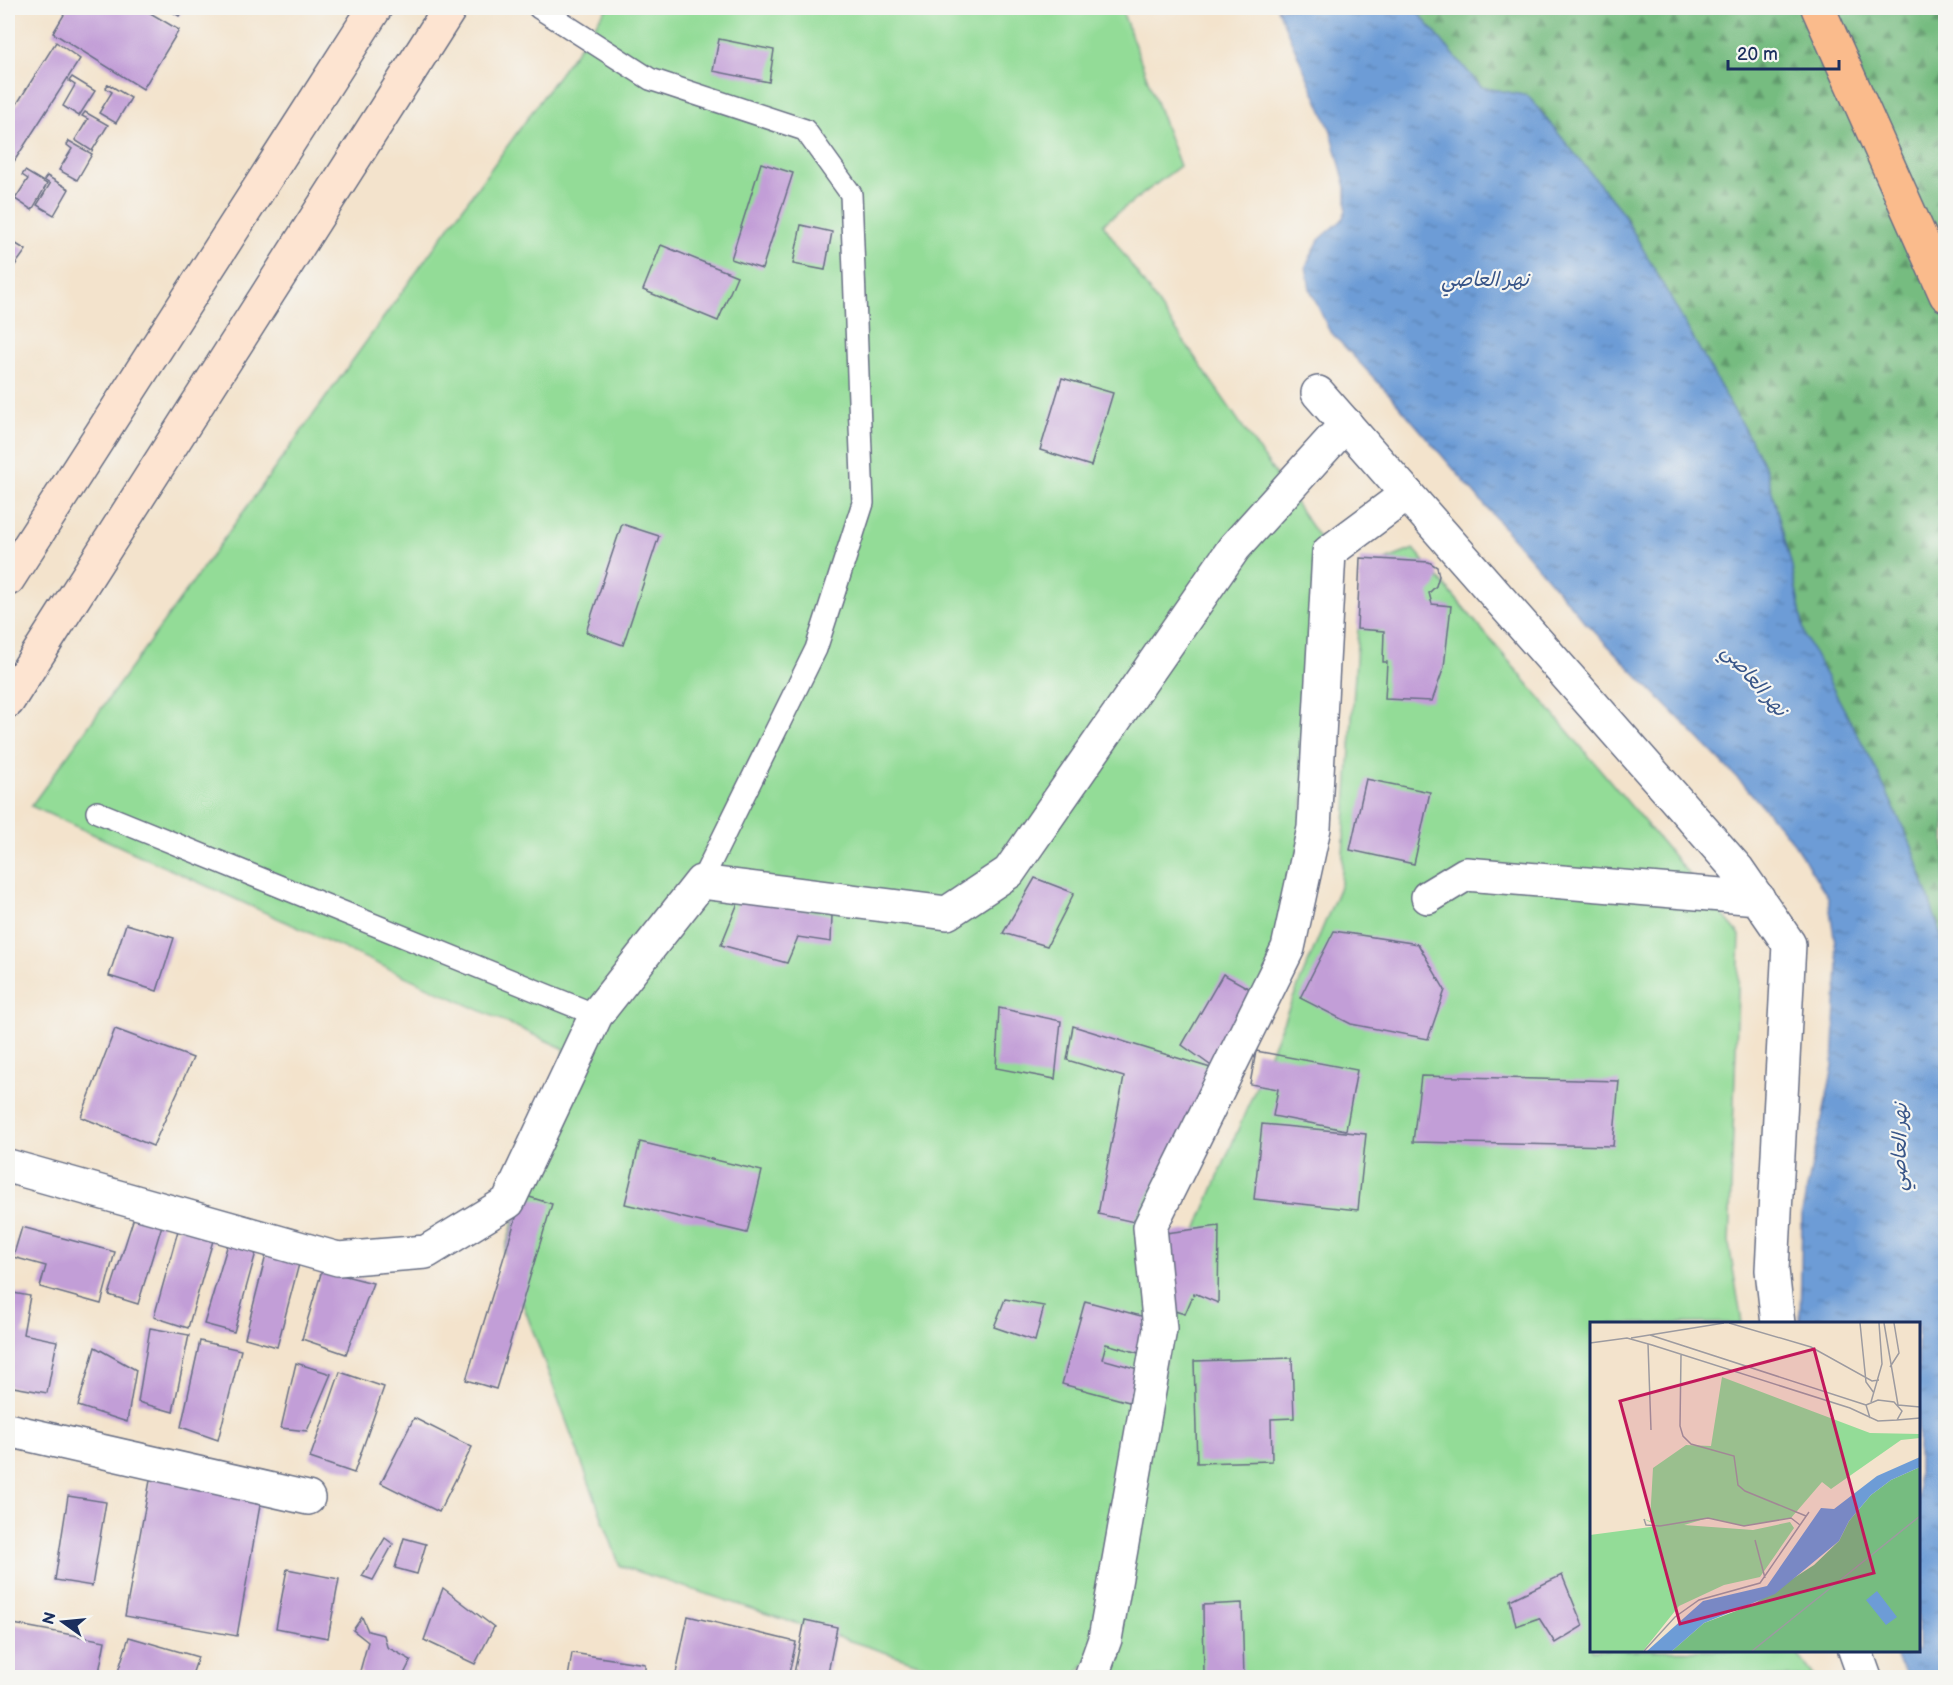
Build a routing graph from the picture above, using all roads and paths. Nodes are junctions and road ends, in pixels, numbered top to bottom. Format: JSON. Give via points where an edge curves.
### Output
{"nodes":[{"id":1,"x":375,"y":8,"type":"edge"},
{"id":2,"x":450,"y":8,"type":"edge"},
{"id":3,"x":539,"y":8,"type":"edge"},
{"id":4,"x":1818,"y":8,"type":"edge"},
{"id":5,"x":1946,"y":295,"type":"edge"},
{"id":6,"x":1318,"y":393,"type":"dead end"},
{"id":7,"x":1346,"y":424,"type":"junction"},
{"id":8,"x":1407,"y":494,"type":"junction"},
{"id":9,"x":8,"y":579,"type":"edge"},
{"id":10,"x":8,"y":701,"type":"edge"},
{"id":11,"x":97,"y":812,"type":"dead end"},
{"id":12,"x":701,"y":882,"type":"junction"},
{"id":13,"x":1428,"y":897,"type":"dead end"},
{"id":14,"x":1758,"y":898,"type":"junction"},
{"id":15,"x":596,"y":1015,"type":"junction"},
{"id":16,"x":8,"y":1166,"type":"edge"},
{"id":17,"x":1778,"y":1322,"type":"edge"},
{"id":18,"x":8,"y":1430,"type":"edge"},
{"id":19,"x":308,"y":1498,"type":"dead end"},
{"id":20,"x":1856,"y":1652,"type":"edge"},
{"id":21,"x":1091,"y":1677,"type":"edge"},
{"id":22,"x":1865,"y":1677,"type":"edge"}],
"edges":[{"from":1,"to":9,"type":"main road"},
{"from":2,"to":10,"type":"main road"},
{"from":3,"to":12,"type":"lane","via":[[650,79],[805,130],[851,194],[862,503],[816,649]]},
{"from":4,"to":5,"type":"main road"},
{"from":6,"to":7,"type":"street"},
{"from":7,"to":8,"type":"street"},
{"from":7,"to":12,"type":"street","via":[[1234,548],[1009,872],[947,913]]},
{"from":8,"to":14,"type":"street","via":[[1730,861]]},
{"from":8,"to":21,"type":"street","via":[[1329,552],[1314,828],[1291,938],[1150,1227],[1160,1329],[1105,1639]]},
{"from":11,"to":15,"type":"lane"},
{"from":12,"to":15,"type":"street"},
{"from":13,"to":14,"type":"street","via":[[1466,874]]},
{"from":14,"to":17,"type":"street","via":[[1789,944],[1772,1270]]},
{"from":15,"to":16,"type":"street","via":[[508,1202],[426,1252],[338,1259]]},
{"from":18,"to":19,"type":"street"},
{"from":20,"to":22,"type":"street"}]}
